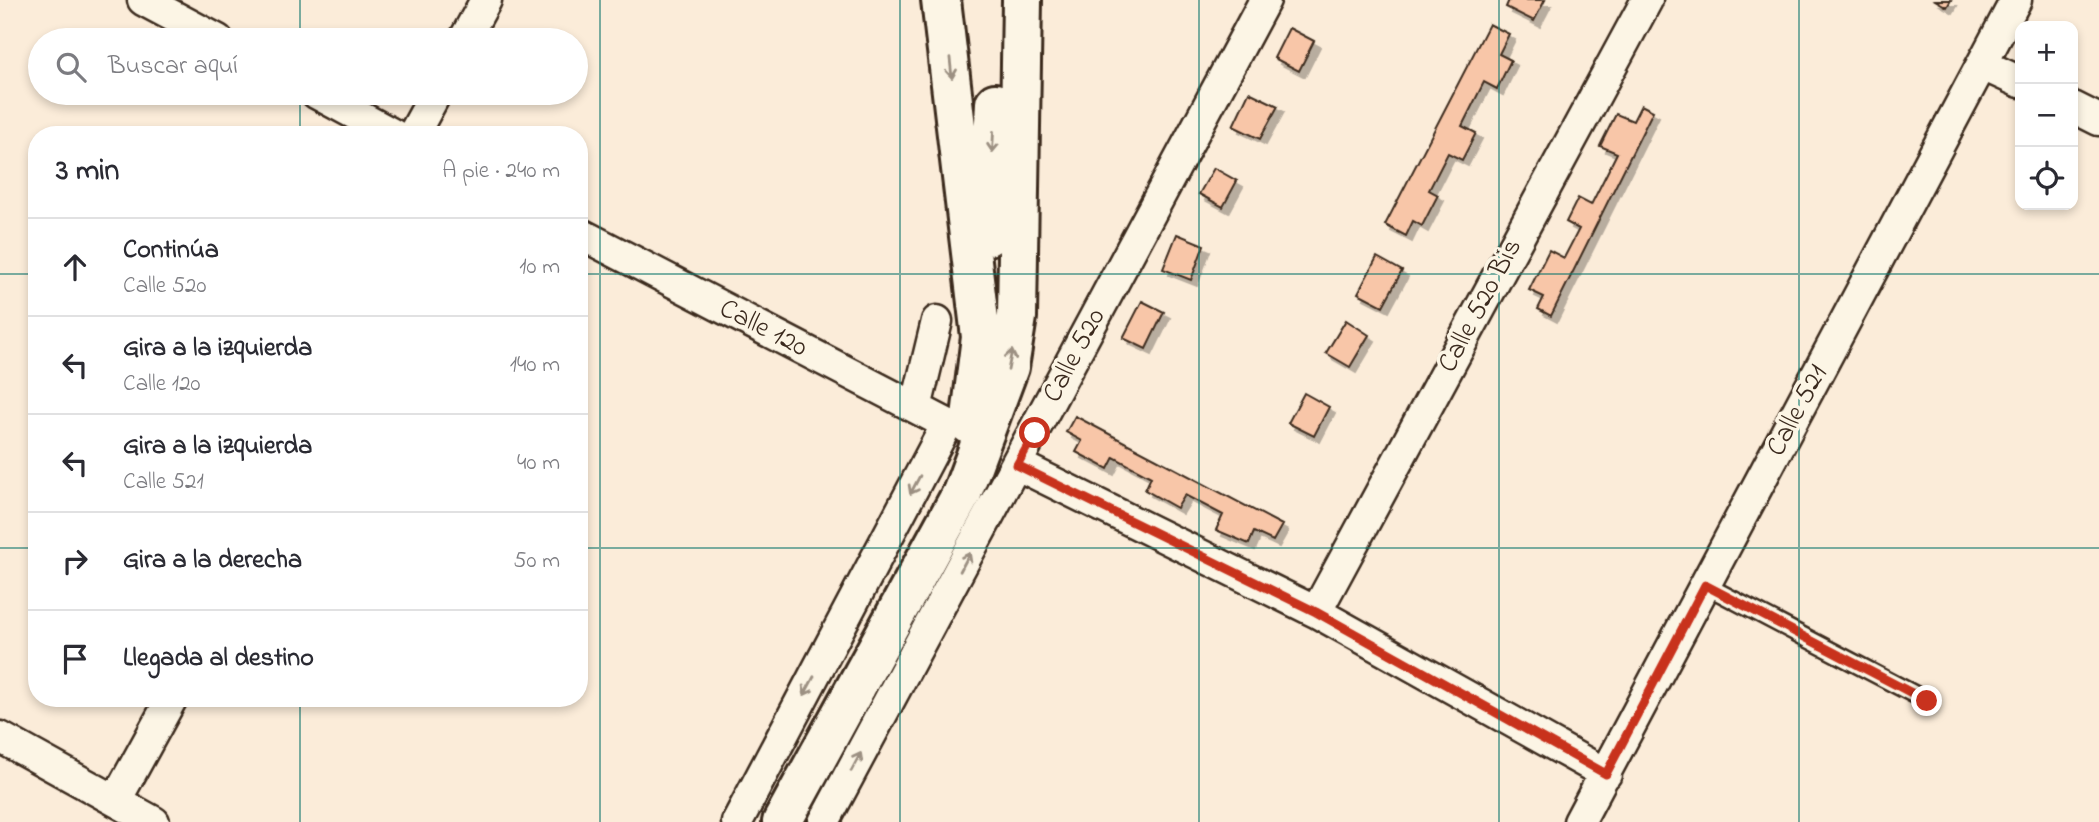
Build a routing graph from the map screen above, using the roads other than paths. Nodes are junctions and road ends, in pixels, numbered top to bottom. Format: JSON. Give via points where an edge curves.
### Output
{"nodes":[{"id":1,"x":144,"y":0,"type":"edge"},
{"id":2,"x":486,"y":0,"type":"edge"},
{"id":3,"x":942,"y":0,"type":"edge"},
{"id":4,"x":1000,"y":0,"type":"edge"},
{"id":5,"x":1022,"y":0,"type":"edge"},
{"id":6,"x":1048,"y":0,"type":"edge"},
{"id":7,"x":1265,"y":0,"type":"edge"},
{"id":8,"x":1647,"y":0,"type":"edge"},
{"id":9,"x":2015,"y":0,"type":"edge"},
{"id":10,"x":196,"y":28,"type":"edge"},
{"id":11,"x":471,"y":28,"type":"edge"},
{"id":12,"x":1983,"y":65,"type":"junction"},
{"id":13,"x":2015,"y":80,"type":"edge"},
{"id":14,"x":338,"y":105,"type":"edge"},
{"id":15,"x":429,"y":105,"type":"edge"},
{"id":16,"x":2078,"y":110,"type":"edge"},
{"id":17,"x":2099,"y":120,"type":"edge"},
{"id":18,"x":377,"y":126,"type":"edge"},
{"id":19,"x":418,"y":126,"type":"edge"},
{"id":20,"x":588,"y":238,"type":"edge"},
{"id":21,"x":1020,"y":244,"type":"junction"},
{"id":22,"x":937,"y":321,"type":"dead end"},
{"id":23,"x":981,"y":337,"type":"junction"},
{"id":24,"x":916,"y":408,"type":"junction"},
{"id":25,"x":1017,"y":465,"type":"junction"},
{"id":26,"x":961,"y":493,"type":"junction"},
{"id":27,"x":1705,"y":585,"type":"junction"},
{"id":28,"x":1316,"y":612,"type":"junction"},
{"id":29,"x":1927,"y":701,"type":"dead end"},
{"id":30,"x":167,"y":707,"type":"edge"},
{"id":31,"x":0,"y":737,"type":"edge"},
{"id":32,"x":1606,"y":774,"type":"junction"},
{"id":33,"x":116,"y":800,"type":"junction"},
{"id":34,"x":154,"y":822,"type":"edge"},
{"id":35,"x":737,"y":822,"type":"edge"},
{"id":36,"x":782,"y":822,"type":"edge"},
{"id":37,"x":824,"y":822,"type":"edge"},
{"id":38,"x":1579,"y":822,"type":"edge"}],
"edges":[{"from":1,"to":10,"type":"street"},
{"from":2,"to":11,"type":"street"},
{"from":3,"to":23,"type":"main road","one_way":true},
{"from":4,"to":23,"type":"main road","one_way":true},
{"from":5,"to":21,"type":"main road"},
{"from":6,"to":21,"type":"main road"},
{"from":7,"to":25,"type":"street","name":"Calle 520"},
{"from":8,"to":28,"type":"street","name":"Calle 520 Bis"},
{"from":9,"to":12,"type":"street","name":"Calle 521"},
{"from":12,"to":13,"type":"street"},
{"from":12,"to":27,"type":"street","name":"Calle 521"},
{"from":14,"to":18,"type":"street"},
{"from":15,"to":19,"type":"street"},
{"from":16,"to":17,"type":"street"},
{"from":20,"to":24,"type":"street","name":"Calle 120"},
{"from":26,"to":21,"type":"main road","one_way":true,"via":[[1009,367],[1017,317]]},
{"from":22,"to":24,"type":"street"},
{"from":23,"to":26,"type":"main road"},
{"from":24,"to":35,"type":"street","name":"Calle 120","one_way":true,"via":[[947,424]]},
{"from":25,"to":28,"type":"street"},
{"from":37,"to":25,"type":"street","name":"Calle 520","one_way":true},
{"from":26,"to":36,"type":"main road"},
{"from":27,"to":29,"type":"lane"},
{"from":27,"to":32,"type":"street","name":"Calle 521"},
{"from":28,"to":32,"type":"street"},
{"from":30,"to":33,"type":"street"},
{"from":31,"to":33,"type":"street"},
{"from":32,"to":38,"type":"street","name":"Calle 521"},
{"from":33,"to":34,"type":"street"}]}
